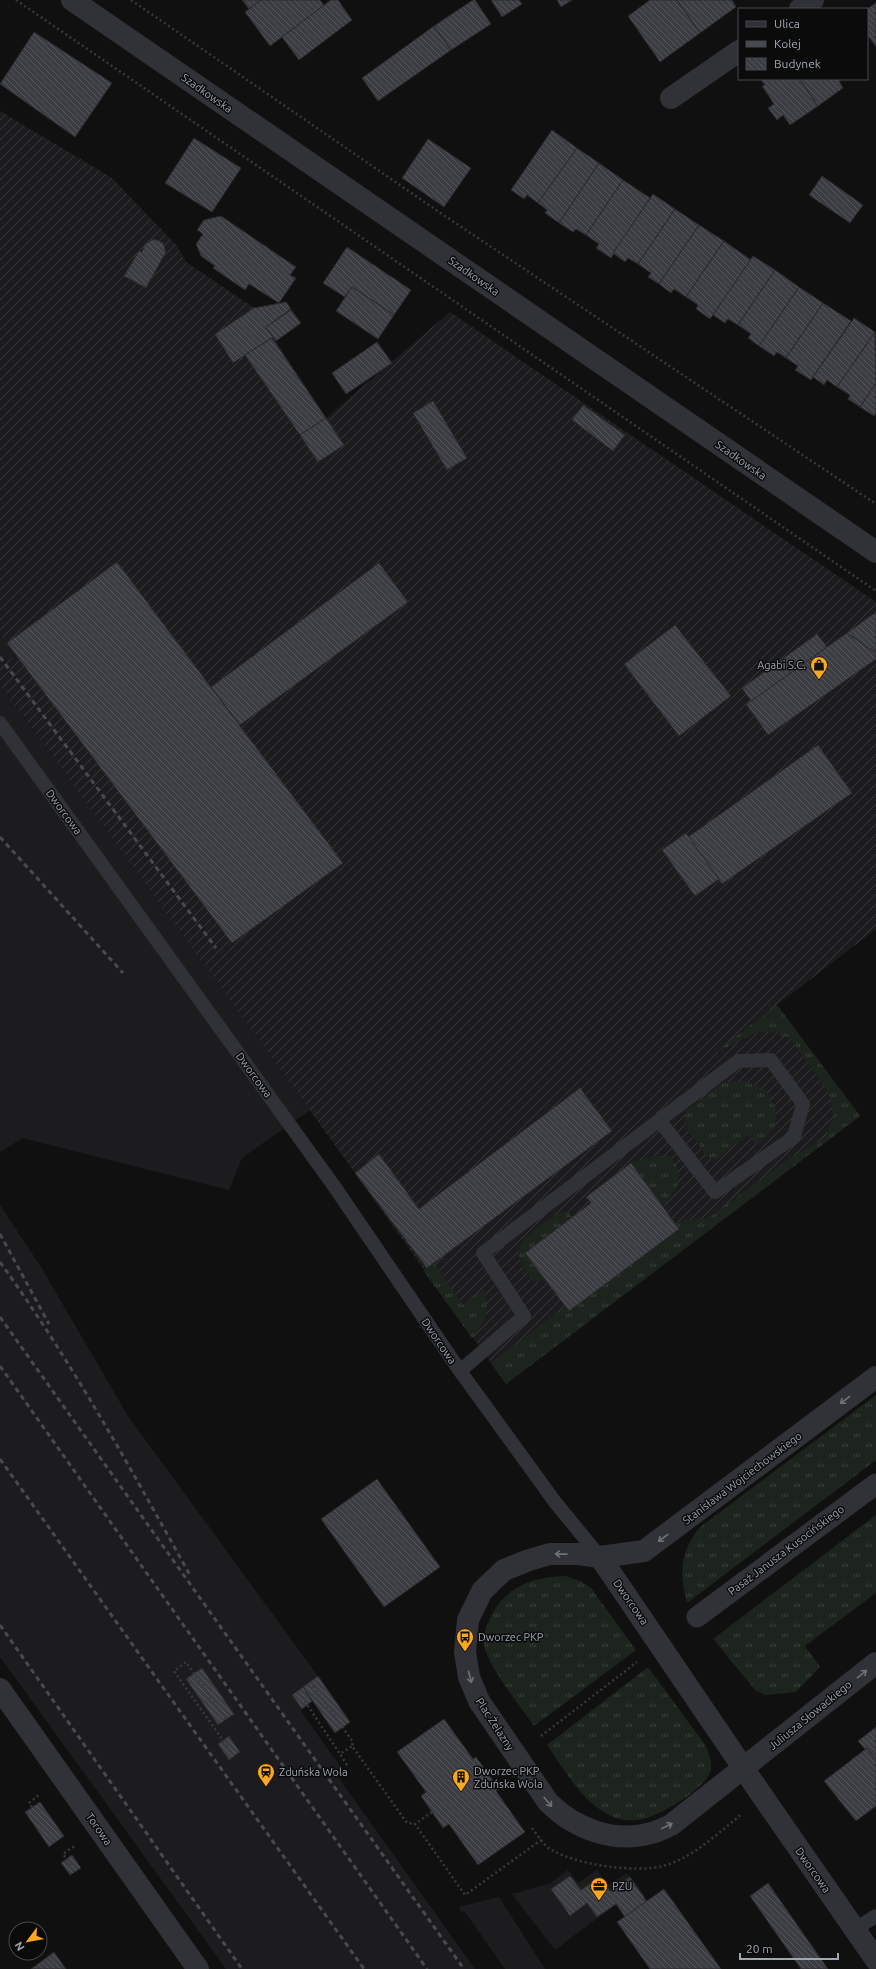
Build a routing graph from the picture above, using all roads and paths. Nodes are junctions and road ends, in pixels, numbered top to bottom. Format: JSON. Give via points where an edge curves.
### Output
{"nodes":[{"id":1,"x":16,"y":0,"type":"edge"},
{"id":2,"x":72,"y":0,"type":"edge"},
{"id":3,"x":131,"y":0,"type":"edge"},
{"id":4,"x":813,"y":0,"type":"edge"},
{"id":5,"x":801,"y":8,"type":"edge"},
{"id":6,"x":738,"y":52,"type":"edge"},
{"id":7,"x":671,"y":98,"type":"dead end"},
{"id":8,"x":876,"y":504,"type":"edge"},
{"id":9,"x":876,"y":552,"type":"edge"},
{"id":10,"x":876,"y":591,"type":"edge"},
{"id":11,"x":0,"y":723,"type":"edge"},
{"id":12,"x":658,"y":1120,"type":"junction"},
{"id":13,"x":460,"y":1371,"type":"junction"},
{"id":14,"x":876,"y":1376,"type":"edge"},
{"id":15,"x":876,"y":1484,"type":"edge"},
{"id":16,"x":600,"y":1557,"type":"junction"},
{"id":17,"x":697,"y":1617,"type":"dead end"},
{"id":18,"x":642,"y":1658,"type":"dead end"},
{"id":19,"x":876,"y":1663,"type":"edge"},
{"id":20,"x":310,"y":1682,"type":"dead end"},
{"id":21,"x":0,"y":1689,"type":"edge"},
{"id":22,"x":302,"y":1697,"type":"dead end"},
{"id":23,"x":226,"y":1719,"type":"dead end"},
{"id":24,"x":541,"y":1736,"type":"dead end"},
{"id":25,"x":352,"y":1746,"type":"junction"},
{"id":26,"x":229,"y":1749,"type":"dead end"},
{"id":27,"x":340,"y":1754,"type":"junction"},
{"id":28,"x":348,"y":1765,"type":"dead end"},
{"id":29,"x":744,"y":1768,"type":"junction"},
{"id":30,"x":432,"y":1812,"type":"dead end"},
{"id":31,"x":415,"y":1824,"type":"junction"},
{"id":32,"x":541,"y":1840,"type":"dead end"},
{"id":33,"x":876,"y":1916,"type":"edge"},
{"id":34,"x":855,"y":1929,"type":"junction"},
{"id":35,"x":876,"y":1960,"type":"edge"},
{"id":36,"x":198,"y":1969,"type":"edge"}],
"edges":[{"from":1,"to":10,"type":"path"},
{"from":2,"to":9,"type":"street","name":"Szadkowska"},
{"from":3,"to":8,"type":"path","via":[[439,212]]},
{"from":4,"to":5,"type":"street"},
{"from":6,"to":7,"type":"street"},
{"from":11,"to":13,"type":"lane","name":"Dworcowa","via":[[334,1186]]},
{"from":12,"to":12,"type":"lane","via":[[715,1192],[794,1137],[803,1104],[771,1060],[738,1061]]},
{"from":12,"to":13,"type":"lane","via":[[483,1253],[524,1316]]},
{"from":13,"to":16,"type":"lane","name":"Dworcowa","via":[[555,1502]]},
{"from":14,"to":16,"type":"street","name":"Stanisława Wojciechowskiego","one_way":true,"via":[[644,1551]]},
{"from":15,"to":17,"type":"street","name":"Pasaż Janusza Kusocińskiego"},
{"from":16,"to":29,"type":"street","name":"Dworcowa"},
{"from":16,"to":29,"type":"street","name":"Plac Żelazny","one_way":true,"via":[[550,1554],[504,1570],[482,1590],[468,1620],[465,1652],[469,1677],[483,1707],[548,1802],[561,1815],[580,1827],[601,1834],[651,1834],[671,1825]]},
{"from":18,"to":24,"type":"path"},
{"from":29,"to":19,"type":"street","name":"Juliusza Słowackiego","one_way":true},
{"from":20,"to":25,"type":"path","via":[[353,1742]]},
{"from":21,"to":36,"type":"street","name":"Torowa"},
{"from":22,"to":27,"type":"path"},
{"from":23,"to":26,"type":"path","via":[[186,1662],[174,1671]]},
{"from":25,"to":27,"type":"path"},
{"from":25,"to":31,"type":"path","via":[[407,1823]]},
{"from":27,"to":28,"type":"path"},
{"from":29,"to":34,"type":"street","name":"Dworcowa"},
{"from":30,"to":31,"type":"path"},
{"from":31,"to":32,"type":"path","via":[[465,1895]]},
{"from":33,"to":34,"type":"lane"},
{"from":34,"to":35,"type":"street","name":"Dworcowa"}]}
